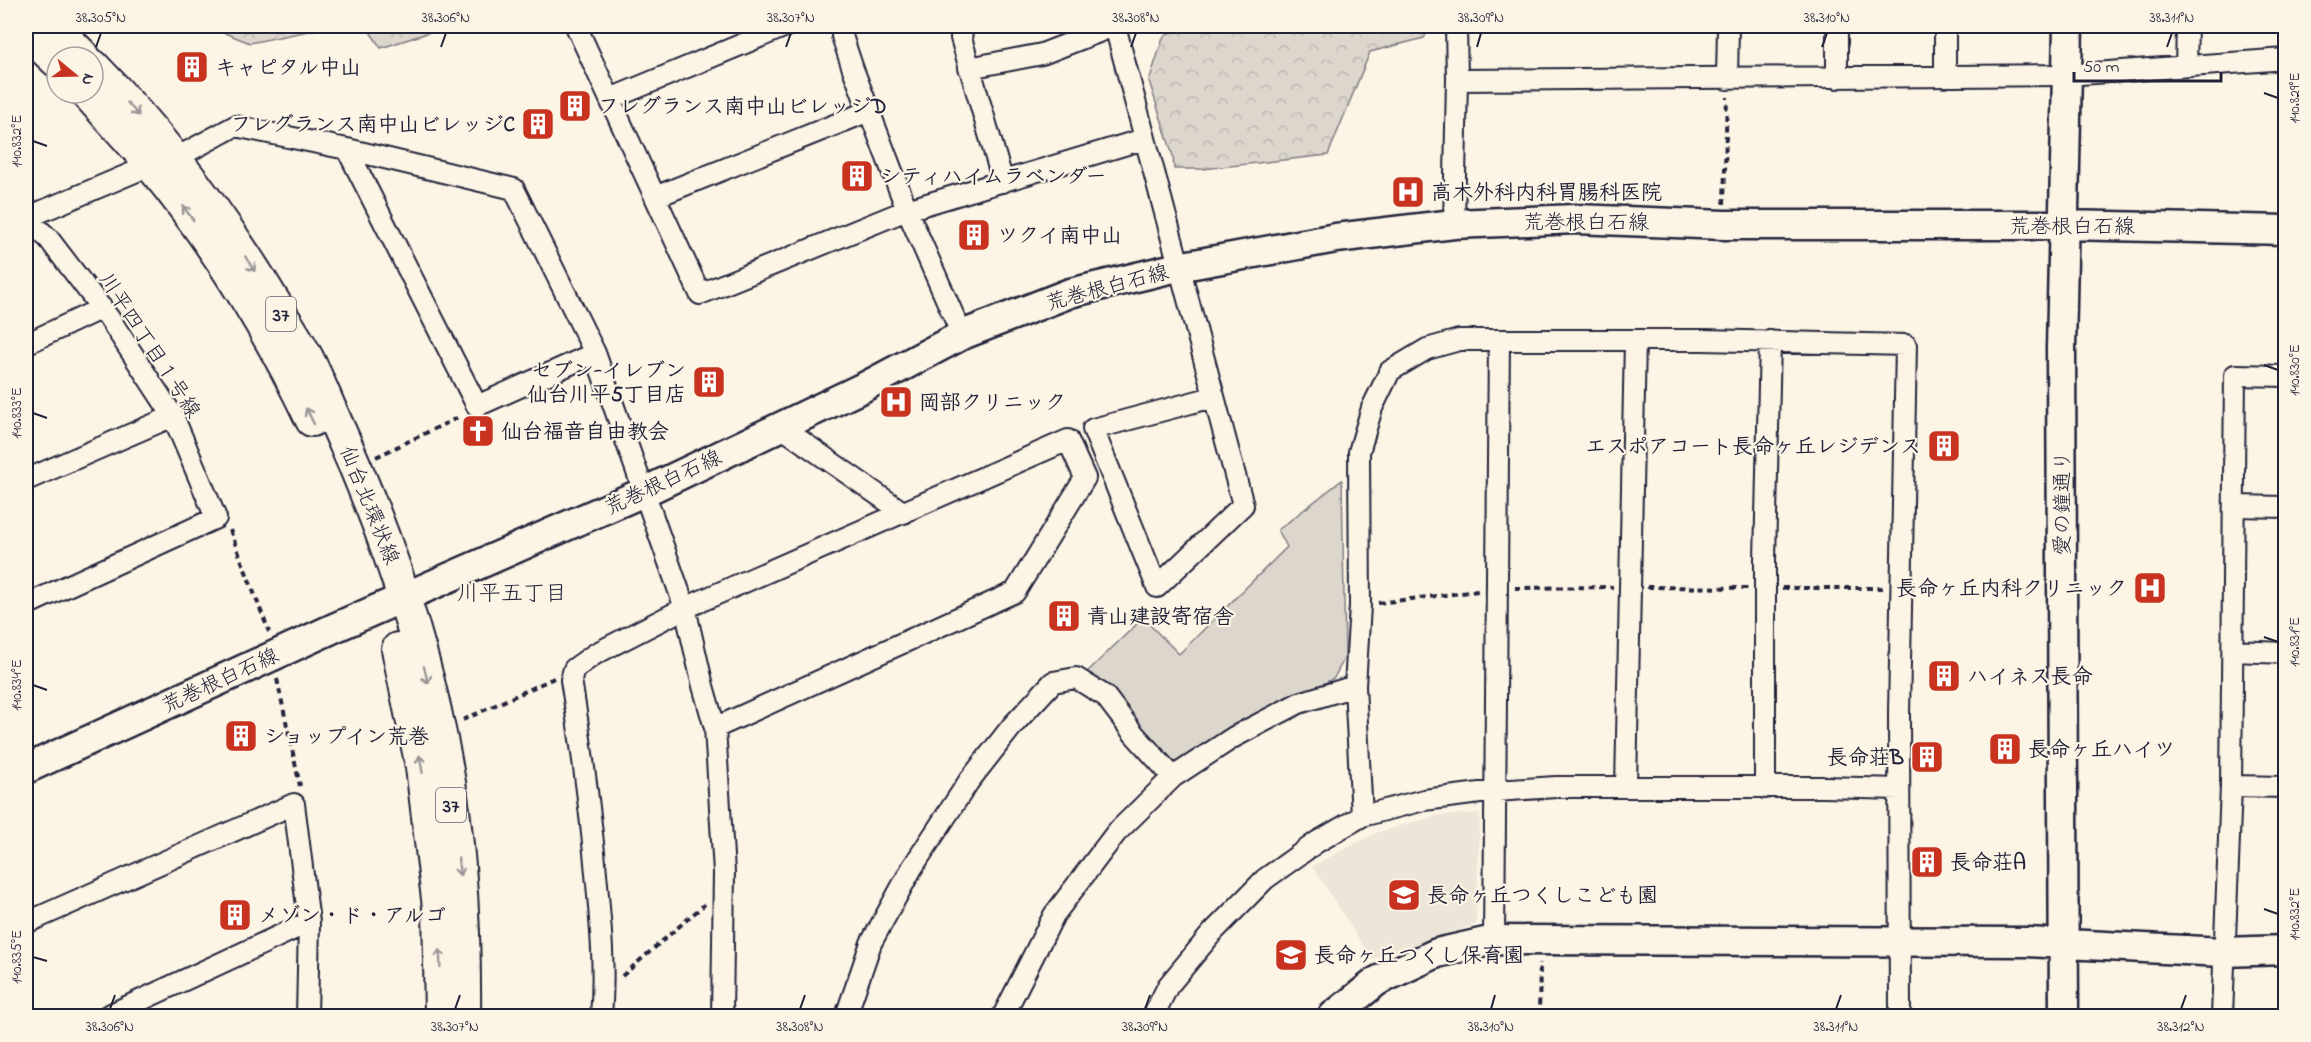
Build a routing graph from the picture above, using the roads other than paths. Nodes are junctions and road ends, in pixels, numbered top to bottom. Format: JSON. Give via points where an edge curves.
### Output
{"nodes":[{"id":1,"x":53,"y":26,"type":"edge"},
{"id":2,"x":576,"y":26,"type":"edge"},
{"id":3,"x":786,"y":26,"type":"edge"},
{"id":4,"x":844,"y":26,"type":"edge"},
{"id":5,"x":963,"y":26,"type":"edge"},
{"id":6,"x":1115,"y":26,"type":"edge"},
{"id":7,"x":1456,"y":26,"type":"edge"},
{"id":8,"x":1728,"y":26,"type":"edge"},
{"id":9,"x":1837,"y":26,"type":"edge"},
{"id":10,"x":1945,"y":26,"type":"edge"},
{"id":11,"x":2068,"y":26,"type":"edge"},
{"id":12,"x":2187,"y":26,"type":"edge"},
{"id":13,"x":26,"y":32,"type":"edge"},
{"id":14,"x":72,"y":45,"type":"edge"},
{"id":15,"x":45,"y":50,"type":"edge"},
{"id":16,"x":2286,"y":59,"type":"edge"},
{"id":17,"x":2186,"y":66,"type":"junction"},
{"id":18,"x":969,"y":68,"type":"junction"},
{"id":19,"x":2067,"y":75,"type":"junction"},
{"id":20,"x":1945,"y":77,"type":"junction"},
{"id":21,"x":105,"y":78,"type":"edge"},
{"id":22,"x":1837,"y":78,"type":"junction"},
{"id":23,"x":1727,"y":79,"type":"junction"},
{"id":24,"x":1457,"y":80,"type":"junction"},
{"id":25,"x":610,"y":99,"type":"junction"},
{"id":26,"x":100,"y":105,"type":"edge"},
{"id":27,"x":869,"y":111,"type":"junction"},
{"id":28,"x":1144,"y":139,"type":"junction"},
{"id":29,"x":347,"y":148,"type":"junction"},
{"id":30,"x":163,"y":162,"type":"junction"},
{"id":31,"x":1003,"y":182,"type":"junction"},
{"id":32,"x":655,"y":197,"type":"junction"},
{"id":33,"x":907,"y":210,"type":"junction"},
{"id":34,"x":26,"y":218,"type":"edge"},
{"id":35,"x":1454,"y":224,"type":"junction"},
{"id":36,"x":2065,"y":225,"type":"junction"},
{"id":37,"x":2286,"y":230,"type":"edge"},
{"id":38,"x":1178,"y":267,"type":"junction"},
{"id":39,"x":102,"y":308,"type":"junction"},
{"id":40,"x":962,"y":335,"type":"junction"},
{"id":41,"x":1499,"y":340,"type":"junction"},
{"id":42,"x":1635,"y":340,"type":"junction"},
{"id":43,"x":1770,"y":341,"type":"junction"},
{"id":44,"x":26,"y":344,"type":"edge"},
{"id":45,"x":595,"y":353,"type":"junction"},
{"id":46,"x":2286,"y":376,"type":"edge"},
{"id":47,"x":1214,"y":398,"type":"junction"},
{"id":48,"x":172,"y":416,"type":"junction"},
{"id":49,"x":780,"y":427,"type":"junction"},
{"id":50,"x":26,"y":480,"type":"edge"},
{"id":51,"x":644,"y":492,"type":"junction"},
{"id":52,"x":2235,"y":506,"type":"junction"},
{"id":53,"x":2286,"y":507,"type":"edge"},
{"id":54,"x":904,"y":513,"type":"junction"},
{"id":55,"x":396,"y":602,"type":"junction"},
{"id":56,"x":26,"y":605,"type":"edge"},
{"id":57,"x":685,"y":608,"type":"junction"},
{"id":58,"x":2233,"y":651,"type":"junction"},
{"id":59,"x":2286,"y":652,"type":"edge"},
{"id":60,"x":1355,"y":686,"type":"junction"},
{"id":61,"x":715,"y":728,"type":"junction"},
{"id":62,"x":26,"y":769,"type":"edge"},
{"id":63,"x":1173,"y":777,"type":"junction"},
{"id":64,"x":2231,"y":786,"type":"junction"},
{"id":65,"x":1626,"y":787,"type":"junction"},
{"id":66,"x":2286,"y":787,"type":"edge"},
{"id":67,"x":1765,"y":788,"type":"junction"},
{"id":68,"x":1899,"y":789,"type":"junction"},
{"id":69,"x":1496,"y":791,"type":"junction"},
{"id":70,"x":1362,"y":816,"type":"junction"},
{"id":71,"x":309,"y":922,"type":"junction"},
{"id":72,"x":26,"y":923,"type":"edge"},
{"id":73,"x":1494,"y":940,"type":"junction"},
{"id":74,"x":1898,"y":943,"type":"junction"},
{"id":75,"x":2064,"y":945,"type":"junction"},
{"id":76,"x":2286,"y":951,"type":"edge"},
{"id":77,"x":2223,"y":952,"type":"junction"},
{"id":78,"x":107,"y":1017,"type":"edge"},
{"id":79,"x":307,"y":1017,"type":"edge"},
{"id":80,"x":441,"y":1017,"type":"edge"},
{"id":81,"x":464,"y":1017,"type":"edge"},
{"id":82,"x":602,"y":1017,"type":"edge"},
{"id":83,"x":722,"y":1017,"type":"edge"},
{"id":84,"x":846,"y":1017,"type":"edge"},
{"id":85,"x":1003,"y":1017,"type":"edge"},
{"id":86,"x":1153,"y":1017,"type":"edge"},
{"id":87,"x":1333,"y":1017,"type":"edge"},
{"id":88,"x":1900,"y":1017,"type":"edge"},
{"id":89,"x":2064,"y":1017,"type":"edge"},
{"id":90,"x":2222,"y":1017,"type":"edge"}],
"edges":[{"from":1,"to":14,"type":"main road"},
{"from":2,"to":25,"type":"street"},
{"from":3,"to":25,"type":"street"},
{"from":4,"to":27,"type":"street","via":[[842,36]]},
{"from":5,"to":18,"type":"street","via":[[961,38]]},
{"from":6,"to":18,"type":"street","via":[[1042,54]]},
{"from":6,"to":28,"type":"street"},
{"from":7,"to":24,"type":"street"},
{"from":8,"to":23,"type":"street"},
{"from":9,"to":22,"type":"street"},
{"from":10,"to":20,"type":"street"},
{"from":11,"to":19,"type":"street","name":"愛の鐘通り"},
{"from":12,"to":17,"type":"street"},
{"from":13,"to":15,"type":"main road"},
{"from":16,"to":17,"type":"street"},
{"from":17,"to":19,"type":"street"},
{"from":18,"to":31,"type":"street"},
{"from":19,"to":20,"type":"street"},
{"from":19,"to":36,"type":"street","name":"愛の鐘通り"},
{"from":20,"to":22,"type":"street"},
{"from":21,"to":30,"type":"main road","name":"仙台北環状線","number":"37","one_way":true,"via":[[117,90]]},
{"from":22,"to":23,"type":"street"},
{"from":23,"to":24,"type":"street"},
{"from":24,"to":35,"type":"street"},
{"from":25,"to":32,"type":"street"},
{"from":26,"to":30,"type":"main road","name":"仙台北環状線","number":"37"},
{"from":27,"to":32,"type":"street"},
{"from":27,"to":33,"type":"street"},
{"from":28,"to":31,"type":"street"},
{"from":28,"to":38,"type":"street"},
{"from":29,"to":30,"type":"street","via":[[235,126]]},
{"from":29,"to":45,"type":"street","via":[[514,189]]},
{"from":29,"to":45,"type":"street","via":[[477,406]]},
{"from":30,"to":34,"type":"street"},
{"from":30,"to":55,"type":"main road","name":"仙台北環状線","number":"37","via":[[248,259],[307,358],[386,541]]},
{"from":31,"to":33,"type":"street"},
{"from":32,"to":33,"type":"street","via":[[700,294]]},
{"from":33,"to":40,"type":"street"},
{"from":34,"to":39,"type":"street","name":"川平四丁目１号線","via":[[48,238]]},
{"from":35,"to":36,"type":"street","name":"荒巻根白石線","via":[[1576,219],[1724,225]]},
{"from":35,"to":38,"type":"street","name":"荒巻根白石線","via":[[1336,238]]},
{"from":36,"to":37,"type":"street","name":"荒巻根白石線"},
{"from":36,"to":75,"type":"street","name":"愛の鐘通り","via":[[2061,349]]},
{"from":38,"to":40,"type":"street","name":"荒巻根白石線","via":[[1070,293]]},
{"from":38,"to":47,"type":"street"},
{"from":39,"to":44,"type":"street"},
{"from":39,"to":48,"type":"street","name":"川平四丁目１号線"},
{"from":40,"to":49,"type":"street","name":"荒巻根白石線"},
{"from":41,"to":42,"type":"street"},
{"from":41,"to":60,"type":"street","via":[[1459,340],[1427,349],[1390,371],[1372,408],[1359,452]]},
{"from":41,"to":69,"type":"street"},
{"from":42,"to":43,"type":"street"},
{"from":42,"to":65,"type":"street"},
{"from":43,"to":67,"type":"street"},
{"from":43,"to":68,"type":"street","via":[[1906,345]]},
{"from":45,"to":51,"type":"street"},
{"from":46,"to":52,"type":"street","via":[[2235,375]]},
{"from":47,"to":47,"type":"street","via":[[1243,506],[1157,587],[1093,429]]},
{"from":48,"to":50,"type":"street"},
{"from":48,"to":56,"type":"street","name":"川平四丁目１号線","via":[[216,518]]},
{"from":49,"to":51,"type":"street","name":"荒巻根白石線"},
{"from":49,"to":54,"type":"street"},
{"from":51,"to":55,"type":"street","name":"荒巻根白石線"},
{"from":51,"to":57,"type":"street"},
{"from":52,"to":53,"type":"street"},
{"from":52,"to":58,"type":"street"},
{"from":54,"to":57,"type":"street"},
{"from":54,"to":61,"type":"street","via":[[1068,440],[1085,478],[1015,592]]},
{"from":55,"to":62,"type":"street","name":"荒巻根白石線"},
{"from":80,"to":55,"type":"main road","name":"仙台北環状線","number":"37","one_way":true,"via":[[439,907],[422,767],[399,654]]},
{"from":55,"to":81,"type":"main road","name":"仙台北環状線","number":"37","one_way":true,"via":[[442,740],[461,890]]},
{"from":57,"to":61,"type":"street"},
{"from":57,"to":82,"type":"street","via":[[595,654],[574,669],[571,680],[591,809],[604,973]]},
{"from":58,"to":59,"type":"street"},
{"from":58,"to":64,"type":"street"},
{"from":60,"to":63,"type":"street","via":[[1299,703],[1234,737]]},
{"from":60,"to":70,"type":"street"},
{"from":61,"to":83,"type":"street","via":[[724,887]]},
{"from":63,"to":84,"type":"street","via":[[1134,735],[1106,696],[1076,678],[1053,682],[969,781],[912,868],[871,943]]},
{"from":63,"to":85,"type":"street","via":[[1116,833],[1054,915]]},
{"from":64,"to":66,"type":"street"},
{"from":64,"to":77,"type":"street"},
{"from":65,"to":67,"type":"street"},
{"from":65,"to":69,"type":"street"},
{"from":67,"to":68,"type":"street"},
{"from":68,"to":74,"type":"street"},
{"from":69,"to":70,"type":"street","via":[[1424,800]]},
{"from":69,"to":73,"type":"street"},
{"from":70,"to":86,"type":"street","via":[[1265,879],[1168,986]]},
{"from":71,"to":72,"type":"street","via":[[294,804]]},
{"from":71,"to":78,"type":"street"},
{"from":71,"to":79,"type":"street"},
{"from":73,"to":74,"type":"street"},
{"from":73,"to":87,"type":"street","via":[[1437,953],[1377,981]]},
{"from":74,"to":75,"type":"street"},
{"from":74,"to":88,"type":"street"},
{"from":75,"to":77,"type":"street"},
{"from":75,"to":89,"type":"street","name":"愛の鐘通り"},
{"from":76,"to":77,"type":"street"},
{"from":77,"to":90,"type":"street"}]}
